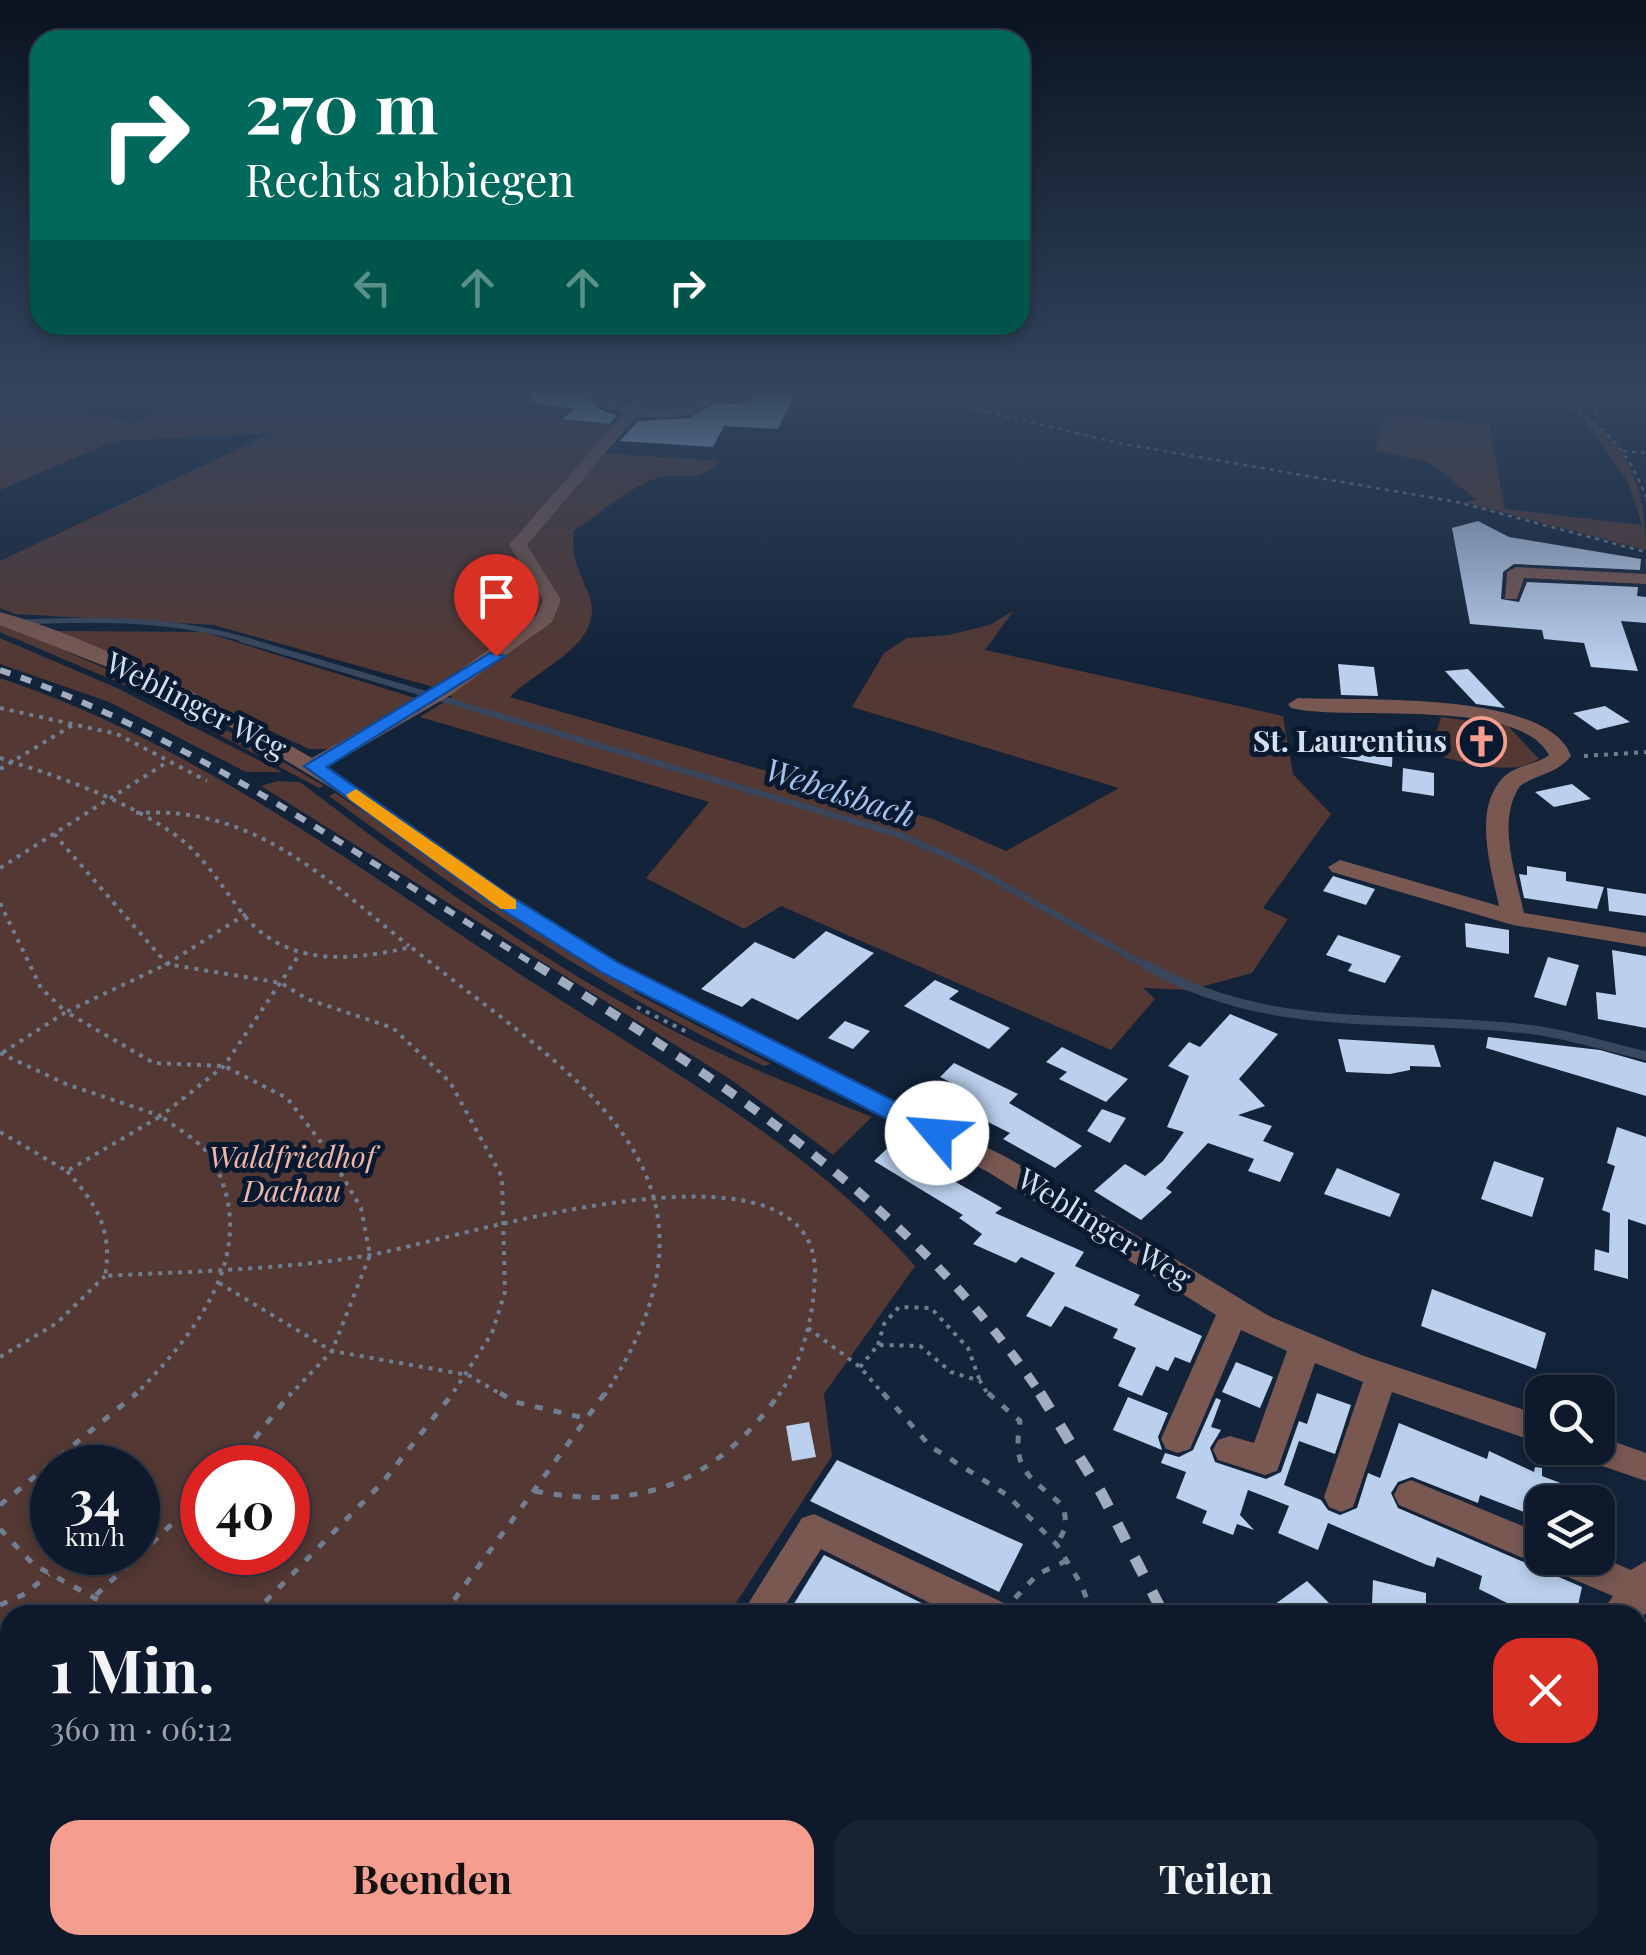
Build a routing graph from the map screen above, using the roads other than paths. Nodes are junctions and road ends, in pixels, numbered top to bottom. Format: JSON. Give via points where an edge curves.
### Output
{"nodes":[{"id":1,"x":570,"y":482,"type":"edge"},
{"id":2,"x":1513,"y":550,"type":"dead end"},
{"id":3,"x":1516,"y":572,"type":"junction"},
{"id":4,"x":1646,"y":579,"type":"edge"},
{"id":5,"x":1512,"y":595,"type":"dead end"},
{"id":6,"x":11,"y":622,"type":"edge"},
{"id":7,"x":1298,"y":704,"type":"dead end"},
{"id":8,"x":314,"y":766,"type":"junction"},
{"id":9,"x":1340,"y":867,"type":"dead end"},
{"id":10,"x":1514,"y":918,"type":"junction"},
{"id":11,"x":1646,"y":940,"type":"edge"},
{"id":12,"x":1234,"y":1310,"type":"junction"},
{"id":13,"x":1305,"y":1345,"type":"junction"},
{"id":14,"x":1382,"y":1374,"type":"junction"},
{"id":15,"x":1525,"y":1424,"type":"edge"},
{"id":16,"x":1178,"y":1439,"type":"dead end"},
{"id":17,"x":1230,"y":1450,"type":"dead end"},
{"id":18,"x":1615,"y":1456,"type":"edge"},
{"id":19,"x":1646,"y":1467,"type":"edge"},
{"id":20,"x":1410,"y":1496,"type":"dead end"},
{"id":21,"x":1341,"y":1497,"type":"dead end"},
{"id":22,"x":1525,"y":1543,"type":"edge"},
{"id":23,"x":1596,"y":1575,"type":"edge"},
{"id":24,"x":1636,"y":1595,"type":"edge"},
{"id":25,"x":765,"y":1605,"type":"edge"},
{"id":26,"x":989,"y":1605,"type":"edge"}],
"edges":[{"from":1,"to":8,"type":"street","via":[[518,545],[552,600],[545,618],[434,697]]},
{"from":2,"to":3,"type":"street"},
{"from":3,"to":4,"type":"street"},
{"from":3,"to":5,"type":"street"},
{"from":6,"to":8,"type":"street","name":"Weblinger Weg","via":[[132,672]]},
{"from":7,"to":10,"type":"street","via":[[1482,712],[1548,738],[1560,756],[1509,784],[1498,808]]},
{"from":8,"to":12,"type":"street","name":"Weblinger Weg","via":[[501,900],[609,967],[998,1164]]},
{"from":9,"to":10,"type":"street"},
{"from":10,"to":11,"type":"street"},
{"from":12,"to":13,"type":"street","name":"Weblinger Weg"},
{"from":12,"to":16,"type":"street"},
{"from":13,"to":14,"type":"street","name":"Weblinger Weg"},
{"from":13,"to":17,"type":"street","via":[[1265,1461]]},
{"from":14,"to":15,"type":"street","name":"Weblinger Weg"},
{"from":14,"to":21,"type":"street"},
{"from":18,"to":19,"type":"street"},
{"from":20,"to":22,"type":"street"},
{"from":23,"to":24,"type":"street"},
{"from":25,"to":26,"type":"street","via":[[814,1529]]}]}
